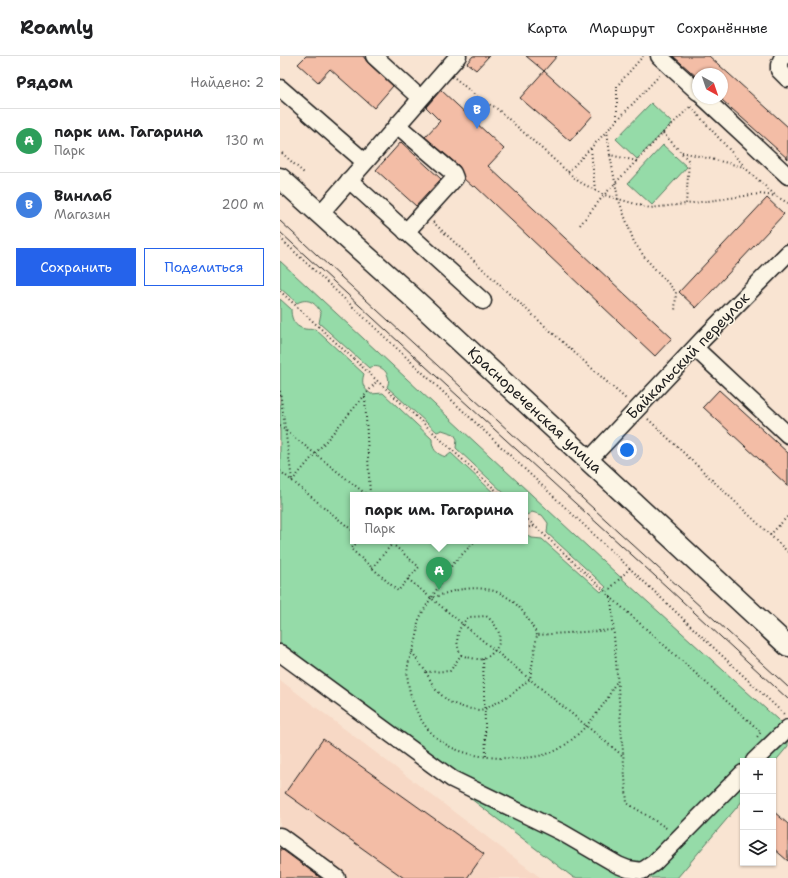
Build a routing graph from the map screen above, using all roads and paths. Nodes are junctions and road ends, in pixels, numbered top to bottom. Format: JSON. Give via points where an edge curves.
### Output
{"nodes":[{"id":1,"x":374,"y":56,"type":"edge"},
{"id":2,"x":458,"y":56,"type":"edge"},
{"id":3,"x":643,"y":56,"type":"edge"},
{"id":4,"x":783,"y":56,"type":"edge"},
{"id":5,"x":664,"y":61,"type":"edge"},
{"id":6,"x":446,"y":69,"type":"junction"},
{"id":7,"x":788,"y":79,"type":"edge"},
{"id":8,"x":280,"y":88,"type":"edge"},
{"id":9,"x":692,"y":94,"type":"edge"},
{"id":10,"x":420,"y":98,"type":"junction"},
{"id":11,"x":693,"y":104,"type":"edge"},
{"id":12,"x":700,"y":104,"type":"edge"},
{"id":13,"x":702,"y":104,"type":"edge"},
{"id":14,"x":617,"y":120,"type":"junction"},
{"id":15,"x":397,"y":125,"type":"junction"},
{"id":16,"x":607,"y":130,"type":"junction"},
{"id":17,"x":663,"y":133,"type":"junction"},
{"id":18,"x":591,"y":149,"type":"junction"},
{"id":19,"x":681,"y":152,"type":"junction"},
{"id":20,"x":282,"y":153,"type":"dead end"},
{"id":21,"x":610,"y":155,"type":"junction"},
{"id":22,"x":637,"y":161,"type":"junction"},
{"id":23,"x":365,"y":162,"type":"junction"},
{"id":24,"x":744,"y":167,"type":"junction"},
{"id":25,"x":568,"y":172,"type":"junction"},
{"id":26,"x":304,"y":173,"type":"dead end"},
{"id":27,"x":788,"y":176,"type":"edge"},
{"id":28,"x":280,"y":178,"type":"edge"},
{"id":29,"x":349,"y":180,"type":"junction"},
{"id":30,"x":616,"y":184,"type":"junction"},
{"id":31,"x":595,"y":190,"type":"junction"},
{"id":32,"x":604,"y":195,"type":"junction"},
{"id":33,"x":776,"y":196,"type":"junction"},
{"id":34,"x":618,"y":198,"type":"junction"},
{"id":35,"x":788,"y":203,"type":"edge"},
{"id":36,"x":686,"y":204,"type":"junction"},
{"id":37,"x":423,"y":213,"type":"junction"},
{"id":38,"x":320,"y":214,"type":"junction"},
{"id":39,"x":580,"y":225,"type":"dead end"},
{"id":40,"x":406,"y":232,"type":"junction"},
{"id":41,"x":280,"y":238,"type":"edge"},
{"id":42,"x":788,"y":253,"type":"edge"},
{"id":43,"x":280,"y":291,"type":"edge"},
{"id":44,"x":483,"y":301,"type":"dead end"},
{"id":45,"x":675,"y":312,"type":"dead end"},
{"id":46,"x":695,"y":348,"type":"junction"},
{"id":47,"x":377,"y":381,"type":"junction"},
{"id":48,"x":280,"y":391,"type":"edge"},
{"id":49,"x":365,"y":396,"type":"junction"},
{"id":50,"x":631,"y":403,"type":"dead end"},
{"id":51,"x":648,"y":419,"type":"dead end"},
{"id":52,"x":280,"y":426,"type":"edge"},
{"id":53,"x":285,"y":431,"type":"junction"},
{"id":54,"x":788,"y":435,"type":"edge"},
{"id":55,"x":314,"y":455,"type":"junction"},
{"id":56,"x":589,"y":460,"type":"junction"},
{"id":57,"x":280,"y":471,"type":"edge"},
{"id":58,"x":292,"y":481,"type":"junction"},
{"id":59,"x":365,"y":492,"type":"edge"},
{"id":60,"x":369,"y":492,"type":"edge"},
{"id":61,"x":498,"y":492,"type":"edge"},
{"id":62,"x":788,"y":516,"type":"edge"},
{"id":63,"x":528,"y":520,"type":"edge"},
{"id":64,"x":535,"y":526,"type":"junction"},
{"id":65,"x":528,"y":527,"type":"edge"},
{"id":66,"x":350,"y":529,"type":"edge"},
{"id":67,"x":770,"y":535,"type":"junction"},
{"id":68,"x":355,"y":544,"type":"edge"},
{"id":69,"x":390,"y":544,"type":"edge"},
{"id":70,"x":393,"y":544,"type":"edge"},
{"id":71,"x":471,"y":544,"type":"edge"},
{"id":72,"x":788,"y":552,"type":"edge"},
{"id":73,"x":372,"y":568,"type":"junction"},
{"id":74,"x":630,"y":568,"type":"junction"},
{"id":75,"x":408,"y":579,"type":"junction"},
{"id":76,"x":606,"y":593,"type":"junction"},
{"id":77,"x":611,"y":597,"type":"junction"},
{"id":78,"x":431,"y":598,"type":"junction"},
{"id":79,"x":462,"y":624,"type":"junction"},
{"id":80,"x":613,"y":630,"type":"junction"},
{"id":81,"x":537,"y":636,"type":"junction"},
{"id":82,"x":788,"y":646,"type":"edge"},
{"id":83,"x":495,"y":650,"type":"junction"},
{"id":84,"x":412,"y":652,"type":"junction"},
{"id":85,"x":280,"y":653,"type":"edge"},
{"id":86,"x":461,"y":655,"type":"junction"},
{"id":87,"x":483,"y":659,"type":"junction"},
{"id":88,"x":426,"y":672,"type":"junction"},
{"id":89,"x":530,"y":679,"type":"junction"},
{"id":90,"x":617,"y":681,"type":"junction"},
{"id":91,"x":484,"y":709,"type":"junction"},
{"id":92,"x":788,"y":717,"type":"edge"},
{"id":93,"x":586,"y":725,"type":"junction"},
{"id":94,"x":788,"y":728,"type":"edge"},
{"id":95,"x":756,"y":738,"type":"dead end"},
{"id":96,"x":623,"y":756,"type":"junction"},
{"id":97,"x":486,"y":758,"type":"junction"},
{"id":98,"x":757,"y":758,"type":"edge"},
{"id":99,"x":740,"y":776,"type":"edge"},
{"id":100,"x":673,"y":832,"type":"dead end"},
{"id":101,"x":280,"y":836,"type":"edge"},
{"id":102,"x":642,"y":875,"type":"edge"},
{"id":103,"x":337,"y":878,"type":"edge"}],
"edges":[{"from":1,"to":10,"type":"street"},
{"from":2,"to":6,"type":"street"},
{"from":3,"to":14,"type":"path","via":[[617,86]]},
{"from":4,"to":7,"type":"street","via":[[779,70]]},
{"from":5,"to":9,"type":"street"},
{"from":5,"to":14,"type":"path"},
{"from":6,"to":10,"type":"street"},
{"from":6,"to":25,"type":"path","via":[[484,102],[496,107]]},
{"from":8,"to":23,"type":"street"},
{"from":10,"to":15,"type":"street"},
{"from":11,"to":17,"type":"path"},
{"from":12,"to":24,"type":"path"},
{"from":13,"to":27,"type":"street"},
{"from":14,"to":16,"type":"path"},
{"from":15,"to":23,"type":"street"},
{"from":15,"to":37,"type":"street","via":[[453,173],[455,178]]},
{"from":16,"to":18,"type":"path"},
{"from":16,"to":21,"type":"path"},
{"from":17,"to":19,"type":"path"},
{"from":17,"to":22,"type":"path"},
{"from":18,"to":25,"type":"path"},
{"from":18,"to":31,"type":"path"},
{"from":19,"to":24,"type":"path"},
{"from":19,"to":36,"type":"path","via":[[689,161]]},
{"from":20,"to":26,"type":"path"},
{"from":21,"to":22,"type":"path"},
{"from":21,"to":30,"type":"path"},
{"from":22,"to":30,"type":"path"},
{"from":23,"to":29,"type":"street"},
{"from":24,"to":33,"type":"path"},
{"from":25,"to":31,"type":"path"},
{"from":28,"to":38,"type":"main road","name":"Краснореченская улица"},
{"from":29,"to":38,"type":"street"},
{"from":29,"to":40,"type":"street"},
{"from":30,"to":32,"type":"path"},
{"from":30,"to":34,"type":"path"},
{"from":31,"to":32,"type":"path"},
{"from":32,"to":34,"type":"path"},
{"from":32,"to":39,"type":"path"},
{"from":33,"to":35,"type":"path"},
{"from":33,"to":36,"type":"path","via":[[759,194]]},
{"from":34,"to":36,"type":"path","via":[[650,208]]},
{"from":34,"to":45,"type":"path","via":[[634,242],[676,292]]},
{"from":37,"to":40,"type":"street"},
{"from":37,"to":50,"type":"path"},
{"from":38,"to":56,"type":"main road","name":"Краснореченская улица"},
{"from":40,"to":44,"type":"street"},
{"from":41,"to":74,"type":"path"},
{"from":42,"to":46,"type":"street","name":"Байкальский переулок"},
{"from":43,"to":47,"type":"path"},
{"from":46,"to":54,"type":"street"},
{"from":46,"to":56,"type":"street","name":"Байкальский переулок"},
{"from":47,"to":49,"type":"path"},
{"from":47,"to":61,"type":"path"},
{"from":48,"to":53,"type":"path"},
{"from":49,"to":55,"type":"path"},
{"from":49,"to":60,"type":"path"},
{"from":51,"to":67,"type":"path"},
{"from":52,"to":53,"type":"path"},
{"from":53,"to":55,"type":"path"},
{"from":53,"to":58,"type":"path"},
{"from":55,"to":58,"type":"path"},
{"from":55,"to":59,"type":"path"},
{"from":56,"to":82,"type":"main road","name":"Краснореченская улица"},
{"from":57,"to":58,"type":"path"},
{"from":58,"to":66,"type":"path"},
{"from":62,"to":67,"type":"path"},
{"from":63,"to":64,"type":"path"},
{"from":64,"to":65,"type":"path"},
{"from":64,"to":76,"type":"path"},
{"from":67,"to":72,"type":"path"},
{"from":68,"to":73,"type":"path","via":[[351,549]]},
{"from":69,"to":73,"type":"path"},
{"from":70,"to":75,"type":"path","via":[[419,567]]},
{"from":71,"to":78,"type":"path","via":[[452,565]]},
{"from":73,"to":75,"type":"path","via":[[398,591]]},
{"from":74,"to":76,"type":"path"},
{"from":74,"to":92,"type":"path"},
{"from":75,"to":78,"type":"path"},
{"from":76,"to":77,"type":"path"},
{"from":77,"to":80,"type":"path"},
{"from":77,"to":95,"type":"path","via":[[761,732]]},
{"from":78,"to":79,"type":"path"},
{"from":78,"to":81,"type":"path","via":[[464,589],[506,595],[524,612]]},
{"from":78,"to":84,"type":"path","via":[[418,622]]},
{"from":79,"to":83,"type":"path"},
{"from":79,"to":83,"type":"path","via":[[469,617],[486,616],[491,619],[500,634],[500,643]]},
{"from":79,"to":86,"type":"path","via":[[457,646]]},
{"from":80,"to":81,"type":"path"},
{"from":80,"to":90,"type":"path"},
{"from":81,"to":89,"type":"path"},
{"from":83,"to":87,"type":"path"},
{"from":83,"to":89,"type":"path"},
{"from":84,"to":88,"type":"path"},
{"from":84,"to":97,"type":"path","via":[[408,667],[409,691],[416,712],[427,730],[454,750]]},
{"from":85,"to":102,"type":"street","via":[[452,779]]},
{"from":86,"to":87,"type":"path"},
{"from":86,"to":88,"type":"path","via":[[450,671]]},
{"from":87,"to":91,"type":"path"},
{"from":88,"to":91,"type":"path","via":[[435,689],[449,702],[465,708]]},
{"from":89,"to":91,"type":"path","via":[[512,694]]},
{"from":89,"to":93,"type":"path"},
{"from":90,"to":93,"type":"path","via":[[606,701]]},
{"from":90,"to":96,"type":"path"},
{"from":91,"to":97,"type":"path"},
{"from":93,"to":96,"type":"path"},
{"from":93,"to":97,"type":"path","via":[[565,745],[551,752],[521,758]]},
{"from":94,"to":98,"type":"street"},
{"from":96,"to":100,"type":"path","via":[[627,804]]},
{"from":99,"to":102,"type":"street"},
{"from":101,"to":103,"type":"street"}]}
